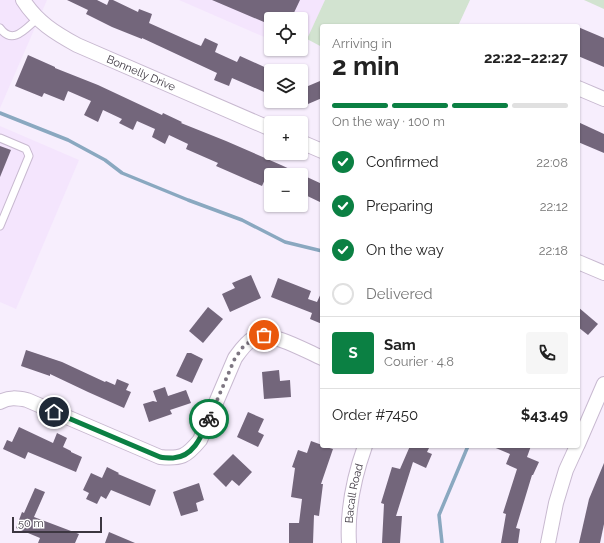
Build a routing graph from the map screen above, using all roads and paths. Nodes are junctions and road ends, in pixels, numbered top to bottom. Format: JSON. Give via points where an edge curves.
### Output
{"nodes":[{"id":1,"x":23,"y":0,"type":"edge"},
{"id":2,"x":37,"y":19,"type":"junction"},
{"id":3,"x":0,"y":28,"type":"edge"},
{"id":4,"x":580,"y":89,"type":"edge"},
{"id":5,"x":604,"y":99,"type":"edge"},
{"id":6,"x":264,"y":126,"type":"edge"},
{"id":7,"x":0,"y":138,"type":"edge"},
{"id":8,"x":308,"y":145,"type":"edge"},
{"id":9,"x":320,"y":150,"type":"edge"},
{"id":10,"x":0,"y":226,"type":"edge"},
{"id":11,"x":580,"y":263,"type":"edge"},
{"id":12,"x":604,"y":273,"type":"edge"},
{"id":13,"x":320,"y":357,"type":"edge"},
{"id":14,"x":604,"y":384,"type":"edge"},
{"id":15,"x":2,"y":401,"type":"edge"},
{"id":16,"x":580,"y":440,"type":"edge"},
{"id":17,"x":364,"y":448,"type":"edge"},
{"id":18,"x":577,"y":448,"type":"edge"},
{"id":19,"x":349,"y":543,"type":"edge"},
{"id":20,"x":548,"y":543,"type":"edge"}],
"edges":[{"from":1,"to":2,"type":"street","name":"Bonnelly Drive"},
{"from":2,"to":3,"type":"lane","via":[[12,37],[3,33]]},
{"from":2,"to":6,"type":"street","name":"Bonnelly Drive","via":[[47,28],[77,45]]},
{"from":4,"to":5,"type":"street"},
{"from":7,"to":10,"type":"lane","via":[[26,149],[29,156]]},
{"from":8,"to":9,"type":"street"},
{"from":11,"to":12,"type":"street"},
{"from":13,"to":15,"type":"street","via":[[277,338],[264,335],[255,338],[243,347],[235,358],[200,440],[184,456],[174,458],[160,457],[27,400],[16,397]]},
{"from":14,"to":16,"type":"street"},
{"from":17,"to":19,"type":"street","name":"Bacall Road","via":[[349,511]]},
{"from":18,"to":20,"type":"street","via":[[566,470],[556,503]]}]}
